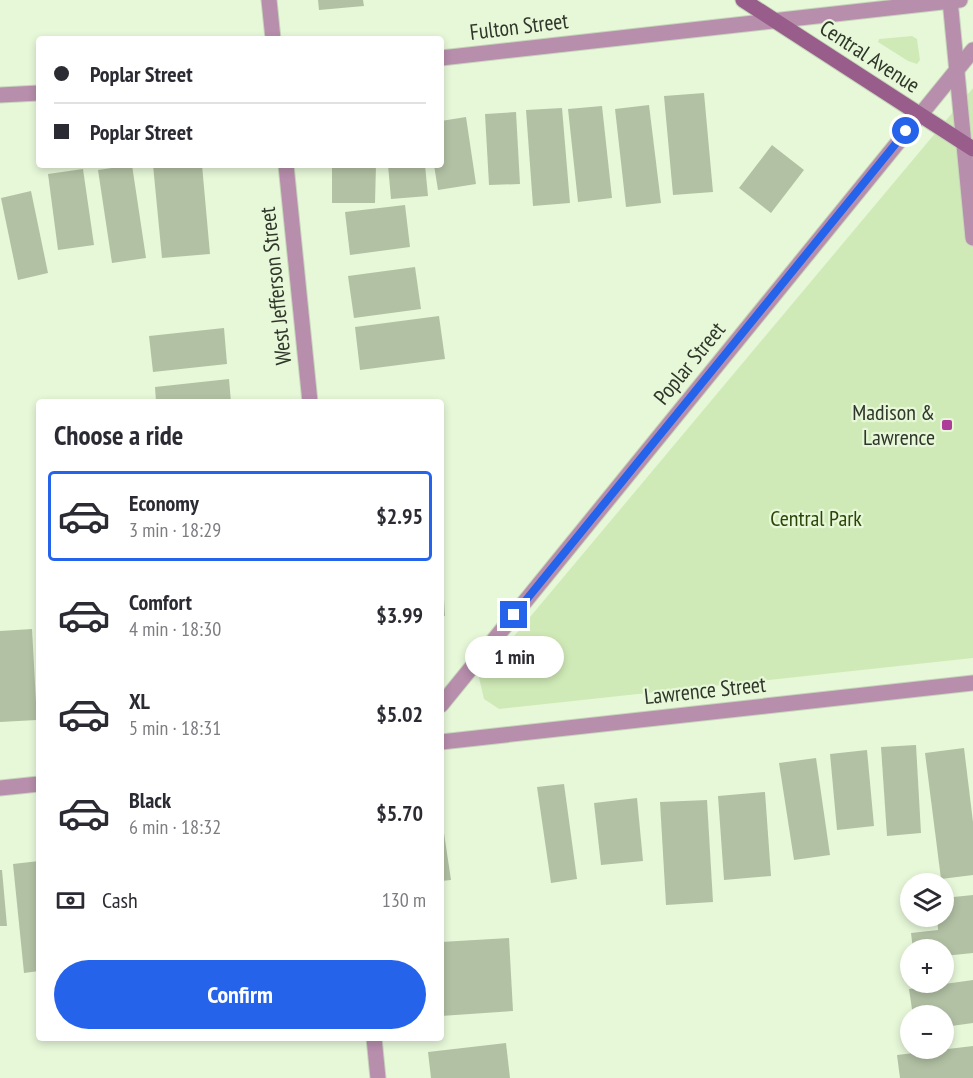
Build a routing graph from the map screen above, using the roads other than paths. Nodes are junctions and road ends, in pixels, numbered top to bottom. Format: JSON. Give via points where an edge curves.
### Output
{"nodes":[{"id":1,"x":269,"y":0,"type":"edge"},
{"id":2,"x":743,"y":0,"type":"edge"},
{"id":3,"x":953,"y":0,"type":"edge"},
{"id":4,"x":776,"y":20,"type":"junction"},
{"id":5,"x":273,"y":36,"type":"edge"},
{"id":6,"x":973,"y":50,"type":"edge"},
{"id":7,"x":444,"y":58,"type":"edge"},
{"id":8,"x":956,"y":71,"type":"junction"},
{"id":9,"x":36,"y":93,"type":"edge"},
{"id":10,"x":0,"y":95,"type":"edge"},
{"id":11,"x":919,"y":115,"type":"junction"},
{"id":12,"x":968,"y":146,"type":"edge"},
{"id":13,"x":286,"y":168,"type":"edge"},
{"id":14,"x":973,"y":238,"type":"edge"},
{"id":15,"x":310,"y":399,"type":"edge"},
{"id":16,"x":973,"y":683,"type":"edge"},
{"id":17,"x":444,"y":701,"type":"edge"},
{"id":18,"x":444,"y":742,"type":"edge"},
{"id":19,"x":36,"y":784,"type":"edge"},
{"id":20,"x":0,"y":788,"type":"edge"},
{"id":21,"x":374,"y":1041,"type":"edge"},
{"id":22,"x":378,"y":1078,"type":"edge"}],
"edges":[{"from":1,"to":5,"type":"street"},
{"from":2,"to":4,"type":"street","name":"Central Avenue"},
{"from":3,"to":4,"type":"street","name":"Fulton Street"},
{"from":3,"to":8,"type":"street"},
{"from":4,"to":7,"type":"street","name":"Fulton Street"},
{"from":4,"to":11,"type":"street","name":"Central Avenue"},
{"from":6,"to":8,"type":"street","name":"Poplar Street"},
{"from":8,"to":11,"type":"street","name":"Poplar Street"},
{"from":8,"to":12,"type":"street"},
{"from":9,"to":10,"type":"street"},
{"from":11,"to":12,"type":"street","name":"Central Avenue"},
{"from":11,"to":17,"type":"street","name":"Poplar Street"},
{"from":12,"to":14,"type":"street"},
{"from":13,"to":15,"type":"street","name":"West Jefferson Street"},
{"from":16,"to":18,"type":"street","name":"Lawrence Street"},
{"from":19,"to":20,"type":"street"},
{"from":21,"to":22,"type":"street"}]}
